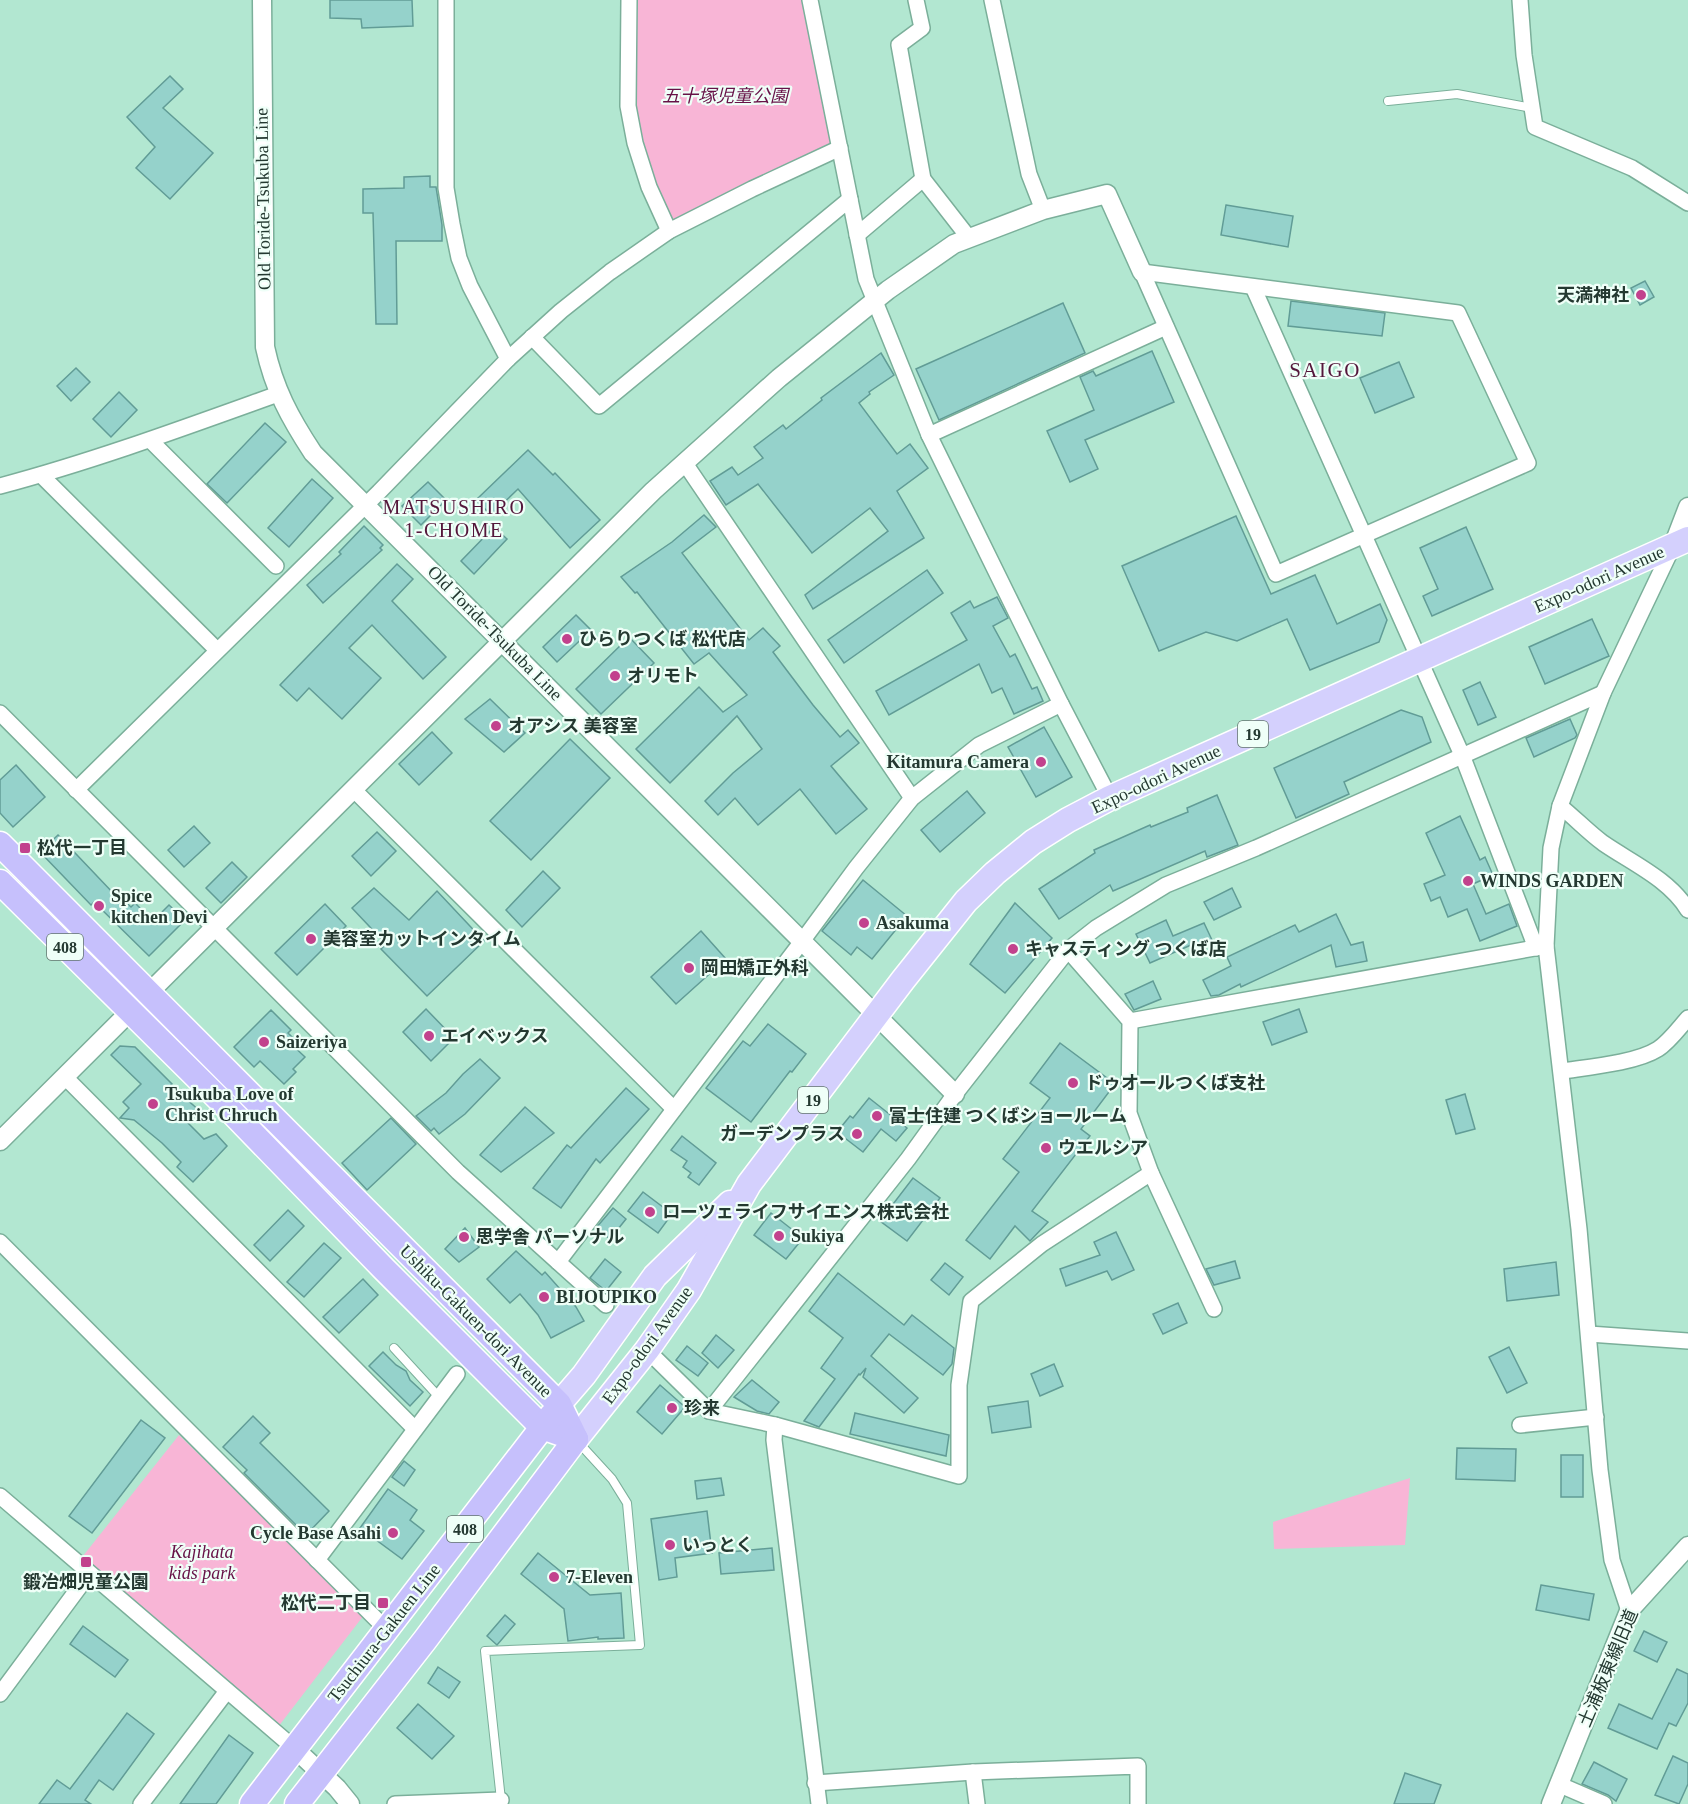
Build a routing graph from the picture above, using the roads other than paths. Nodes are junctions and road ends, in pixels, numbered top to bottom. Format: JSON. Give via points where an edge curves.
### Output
{"nodes":[{"id":1,"x":262,"y":0,"type":"edge"},
{"id":2,"x":446,"y":0,"type":"edge"},
{"id":3,"x":629,"y":0,"type":"edge"},
{"id":4,"x":810,"y":0,"type":"edge"},
{"id":5,"x":916,"y":0,"type":"edge"},
{"id":6,"x":992,"y":0,"type":"edge"},
{"id":7,"x":1520,"y":0,"type":"edge"},
{"id":8,"x":1389,"y":101,"type":"dead end"},
{"id":9,"x":1532,"y":108,"type":"junction"},
{"id":10,"x":840,"y":148,"type":"junction"},
{"id":11,"x":923,"y":179,"type":"junction"},
{"id":12,"x":849,"y":200,"type":"junction"},
{"id":13,"x":1688,"y":203,"type":"edge"},
{"id":14,"x":1043,"y":210,"type":"junction"},
{"id":15,"x":669,"y":231,"type":"junction"},
{"id":16,"x":857,"y":235,"type":"junction"},
{"id":17,"x":969,"y":238,"type":"junction"},
{"id":18,"x":1142,"y":272,"type":"junction"},
{"id":19,"x":1253,"y":287,"type":"junction"},
{"id":20,"x":874,"y":302,"type":"junction"},
{"id":21,"x":1166,"y":327,"type":"junction"},
{"id":22,"x":532,"y":337,"type":"junction"},
{"id":23,"x":508,"y":359,"type":"junction"},
{"id":24,"x":278,"y":394,"type":"junction"},
{"id":25,"x":929,"y":435,"type":"junction"},
{"id":26,"x":150,"y":440,"type":"junction"},
{"id":27,"x":684,"y":462,"type":"junction"},
{"id":28,"x":41,"y":475,"type":"junction"},
{"id":29,"x":0,"y":486,"type":"edge"},
{"id":30,"x":366,"y":503,"type":"junction"},
{"id":31,"x":1688,"y":507,"type":"edge"},
{"id":32,"x":1365,"y":535,"type":"junction"},
{"id":33,"x":1680,"y":542,"type":"edge"},
{"id":34,"x":276,"y":566,"type":"dead end"},
{"id":35,"x":503,"y":642,"type":"junction"},
{"id":36,"x":217,"y":650,"type":"junction"},
{"id":37,"x":1420,"y":660,"type":"junction"},
{"id":38,"x":1603,"y":693,"type":"junction"},
{"id":39,"x":1061,"y":704,"type":"junction"},
{"id":40,"x":0,"y":713,"type":"edge"},
{"id":41,"x":1462,"y":755,"type":"junction"},
{"id":42,"x":76,"y":789,"type":"junction"},
{"id":43,"x":354,"y":790,"type":"junction"},
{"id":44,"x":912,"y":798,"type":"junction"},
{"id":45,"x":1110,"y":798,"type":"junction"},
{"id":46,"x":1560,"y":806,"type":"junction"},
{"id":47,"x":0,"y":844,"type":"edge"},
{"id":48,"x":0,"y":882,"type":"edge"},
{"id":49,"x":1688,"y":910,"type":"edge"},
{"id":50,"x":214,"y":927,"type":"junction"},
{"id":51,"x":803,"y":940,"type":"junction"},
{"id":52,"x":1541,"y":947,"type":"junction"},
{"id":53,"x":1068,"y":950,"type":"junction"},
{"id":54,"x":149,"y":993,"type":"junction"},
{"id":55,"x":130,"y":1011,"type":"junction"},
{"id":56,"x":877,"y":1016,"type":"junction"},
{"id":57,"x":1688,"y":1018,"type":"edge"},
{"id":58,"x":1130,"y":1021,"type":"junction"},
{"id":59,"x":1562,"y":1071,"type":"junction"},
{"id":60,"x":65,"y":1077,"type":"junction"},
{"id":61,"x":955,"y":1094,"type":"junction"},
{"id":62,"x":674,"y":1109,"type":"junction"},
{"id":63,"x":0,"y":1141,"type":"edge"},
{"id":64,"x":1150,"y":1173,"type":"junction"},
{"id":65,"x":749,"y":1184,"type":"junction"},
{"id":66,"x":0,"y":1242,"type":"edge"},
{"id":67,"x":558,"y":1262,"type":"junction"},
{"id":68,"x":606,"y":1305,"type":"dead end"},
{"id":69,"x":1214,"y":1309,"type":"dead end"},
{"id":70,"x":1589,"y":1334,"type":"junction"},
{"id":71,"x":1688,"y":1341,"type":"edge"},
{"id":72,"x":394,"y":1348,"type":"dead end"},
{"id":73,"x":647,"y":1350,"type":"junction"},
{"id":74,"x":457,"y":1374,"type":"dead end"},
{"id":75,"x":439,"y":1397,"type":"junction"},
{"id":76,"x":559,"y":1404,"type":"junction"},
{"id":77,"x":709,"y":1411,"type":"junction"},
{"id":78,"x":1596,"y":1417,"type":"junction"},
{"id":79,"x":775,"y":1425,"type":"junction"},
{"id":80,"x":1520,"y":1425,"type":"dead end"},
{"id":81,"x":543,"y":1427,"type":"junction"},
{"id":82,"x":415,"y":1429,"type":"junction"},
{"id":83,"x":576,"y":1439,"type":"junction"},
{"id":84,"x":0,"y":1496,"type":"edge"},
{"id":85,"x":1688,"y":1546,"type":"edge"},
{"id":86,"x":317,"y":1560,"type":"junction"},
{"id":87,"x":89,"y":1574,"type":"junction"},
{"id":88,"x":1629,"y":1611,"type":"junction"},
{"id":89,"x":387,"y":1630,"type":"junction"},
{"id":90,"x":227,"y":1691,"type":"junction"},
{"id":91,"x":0,"y":1694,"type":"edge"},
{"id":92,"x":294,"y":1748,"type":"junction"},
{"id":93,"x":973,"y":1772,"type":"junction"},
{"id":94,"x":320,"y":1774,"type":"junction"},
{"id":95,"x":815,"y":1783,"type":"junction"},
{"id":96,"x":1558,"y":1784,"type":"junction"},
{"id":97,"x":501,"y":1800,"type":"joint"},
{"id":98,"x":141,"y":1804,"type":"edge"},
{"id":99,"x":252,"y":1804,"type":"edge"},
{"id":100,"x":297,"y":1804,"type":"edge"},
{"id":101,"x":350,"y":1804,"type":"edge"},
{"id":102,"x":395,"y":1804,"type":"edge"},
{"id":103,"x":819,"y":1804,"type":"edge"},
{"id":104,"x":977,"y":1804,"type":"edge"},
{"id":105,"x":1138,"y":1804,"type":"edge"},
{"id":106,"x":1551,"y":1804,"type":"edge"},
{"id":107,"x":1604,"y":1804,"type":"edge"}],
"edges":[{"from":1,"to":24,"type":"street","name":"Old Toride-Tsukuba Line","via":[[265,347]]},
{"from":2,"to":23,"type":"street","via":[[446,188],[452,224],[470,286]]},
{"from":3,"to":15,"type":"street","via":[[628,106],[649,187]]},
{"from":4,"to":10,"type":"street"},
{"from":5,"to":11,"type":"street","via":[[922,28],[899,45]]},
{"from":6,"to":14,"type":"street","via":[[1029,174]]},
{"from":7,"to":9,"type":"street"},
{"from":8,"to":9,"type":"lane","via":[[1457,94]]},
{"from":9,"to":13,"type":"street","via":[[1535,127],[1632,168]]},
{"from":10,"to":12,"type":"street"},
{"from":10,"to":15,"type":"street"},
{"from":11,"to":16,"type":"street"},
{"from":11,"to":17,"type":"street"},
{"from":12,"to":16,"type":"street"},
{"from":12,"to":22,"type":"street","via":[[599,406]]},
{"from":14,"to":17,"type":"street"},
{"from":14,"to":18,"type":"street","via":[[1107,194]]},
{"from":15,"to":22,"type":"street","via":[[610,272]]},
{"from":16,"to":20,"type":"street"},
{"from":17,"to":20,"type":"street","via":[[954,244]]},
{"from":18,"to":19,"type":"street"},
{"from":18,"to":21,"type":"street"},
{"from":19,"to":32,"type":"street"},
{"from":19,"to":32,"type":"street","via":[[1458,313],[1528,463]]},
{"from":20,"to":25,"type":"street"},
{"from":20,"to":27,"type":"street","via":[[779,378]]},
{"from":21,"to":25,"type":"street"},
{"from":21,"to":32,"type":"street","via":[[1276,573]]},
{"from":22,"to":23,"type":"street"},
{"from":23,"to":30,"type":"street"},
{"from":24,"to":26,"type":"street"},
{"from":24,"to":30,"type":"street","name":"Old Toride-Tsukuba Line","via":[[314,453]]},
{"from":25,"to":39,"type":"street"},
{"from":26,"to":28,"type":"street"},
{"from":26,"to":34,"type":"street"},
{"from":27,"to":35,"type":"street"},
{"from":27,"to":44,"type":"street"},
{"from":28,"to":29,"type":"street"},
{"from":28,"to":36,"type":"street"},
{"from":30,"to":35,"type":"street","name":"Old Toride-Tsukuba Line"},
{"from":30,"to":36,"type":"street"},
{"from":31,"to":33,"type":"street"},
{"from":32,"to":37,"type":"street"},
{"from":33,"to":37,"type":"main road","name":"Expo-odori Avenue","number":"19"},
{"from":33,"to":38,"type":"street"},
{"from":35,"to":43,"type":"street"},
{"from":35,"to":51,"type":"street","name":"Old Toride-Tsukuba Line"},
{"from":36,"to":42,"type":"street"},
{"from":37,"to":41,"type":"street"},
{"from":37,"to":45,"type":"main road","name":"Expo-odori Avenue","number":"19"},
{"from":38,"to":41,"type":"street"},
{"from":38,"to":46,"type":"street"},
{"from":39,"to":44,"type":"street","via":[[979,745]]},
{"from":39,"to":45,"type":"street"},
{"from":40,"to":42,"type":"street"},
{"from":41,"to":52,"type":"street"},
{"from":41,"to":53,"type":"street","via":[[1166,885]]},
{"from":42,"to":50,"type":"street"},
{"from":43,"to":50,"type":"street"},
{"from":43,"to":62,"type":"street"},
{"from":44,"to":51,"type":"street"},
{"from":45,"to":56,"type":"main road","name":"Expo-odori Avenue","number":"19","via":[[1033,842],[994,873],[966,901]]},
{"from":46,"to":49,"type":"street","via":[[1603,842],[1650,872]]},
{"from":46,"to":52,"type":"street","via":[[1551,848]]},
{"from":47,"to":54,"type":"highway","name":"Ushiku-Gakuen-dori Avenue","number":"408"},
{"from":48,"to":55,"type":"highway","name":"Ushiku-Gakuen-dori Avenue","number":"408"},
{"from":50,"to":54,"type":"street"},
{"from":50,"to":67,"type":"street","via":[[458,1172]]},
{"from":51,"to":56,"type":"street","name":"Old Toride-Tsukuba Line"},
{"from":51,"to":62,"type":"street"},
{"from":52,"to":58,"type":"street"},
{"from":52,"to":59,"type":"street"},
{"from":53,"to":58,"type":"street"},
{"from":53,"to":61,"type":"street"},
{"from":54,"to":55,"type":"street"},
{"from":54,"to":76,"type":"highway","name":"Ushiku-Gakuen-dori Avenue","number":"408"},
{"from":55,"to":60,"type":"street"},
{"from":55,"to":81,"type":"highway","name":"Ushiku-Gakuen-dori Avenue","number":"408"},
{"from":56,"to":61,"type":"street","name":"Old Toride-Tsukuba Line"},
{"from":56,"to":65,"type":"main road","name":"Expo-odori Avenue","number":"19"},
{"from":57,"to":59,"type":"street","via":[[1659,1048],[1646,1054]]},
{"from":58,"to":64,"type":"street","via":[[1129,1113]]},
{"from":59,"to":70,"type":"street"},
{"from":60,"to":63,"type":"street"},
{"from":60,"to":82,"type":"street"},
{"from":61,"to":77,"type":"street"},
{"from":62,"to":67,"type":"street"},
{"from":64,"to":69,"type":"street"},
{"from":64,"to":79,"type":"street","via":[[1042,1244],[971,1301],[959,1385],[959,1476]]},
{"from":65,"to":73,"type":"main road","name":"Expo-odori Avenue","number":"19","via":[[689,1290]]},
{"from":65,"to":76,"type":"main road","name":"Expo-odori Avenue","number":"19","via":[[655,1276]]},
{"from":66,"to":86,"type":"street"},
{"from":67,"to":68,"type":"street"},
{"from":70,"to":71,"type":"street"},
{"from":70,"to":78,"type":"street"},
{"from":72,"to":75,"type":"lane"},
{"from":73,"to":77,"type":"street"},
{"from":73,"to":83,"type":"main road","name":"Expo-odori Avenue","number":"19"},
{"from":74,"to":75,"type":"street"},
{"from":75,"to":82,"type":"street"},
{"from":76,"to":81,"type":"highway","name":"Tsuchiura-Gakuen Line","number":"408"},
{"from":76,"to":83,"type":"highway","name":"Ushiku-Gakuen-dori Avenue","number":"408"},
{"from":77,"to":79,"type":"street"},
{"from":78,"to":80,"type":"street"},
{"from":78,"to":88,"type":"street","via":[[1612,1560]]},
{"from":79,"to":95,"type":"street"},
{"from":81,"to":83,"type":"highway","name":"Ushiku-Gakuen-dori Avenue","number":"408"},
{"from":81,"to":89,"type":"highway","name":"Tsuchiura-Gakuen Line","number":"408"},
{"from":82,"to":86,"type":"street"},
{"from":83,"to":94,"type":"highway","name":"Tsuchiura-Gakuen Line","number":"408"},
{"from":83,"to":97,"type":"lane","via":[[612,1479],[627,1503],[640,1645],[486,1651]]},
{"from":84,"to":87,"type":"street"},
{"from":85,"to":88,"type":"street","name":"土浦板東線旧道"},
{"from":86,"to":89,"type":"street"},
{"from":87,"to":90,"type":"street"},
{"from":87,"to":91,"type":"street"},
{"from":88,"to":96,"type":"street","name":"土浦板東線旧道"},
{"from":89,"to":92,"type":"highway","name":"Tsuchiura-Gakuen Line","number":"408"},
{"from":90,"to":92,"type":"street"},
{"from":90,"to":98,"type":"street"},
{"from":92,"to":94,"type":"street"},
{"from":92,"to":99,"type":"highway","name":"Tsuchiura-Gakuen Line","number":"408"},
{"from":93,"to":95,"type":"street"},
{"from":93,"to":104,"type":"street"},
{"from":93,"to":105,"type":"street","via":[[1138,1766]]},
{"from":94,"to":100,"type":"highway","name":"Tsuchiura-Gakuen Line","number":"408"},
{"from":94,"to":101,"type":"street"},
{"from":95,"to":103,"type":"street"},
{"from":96,"to":106,"type":"street","name":"土浦板東線旧道"},
{"from":96,"to":107,"type":"street"},
{"from":97,"to":102,"type":"street"}]}
